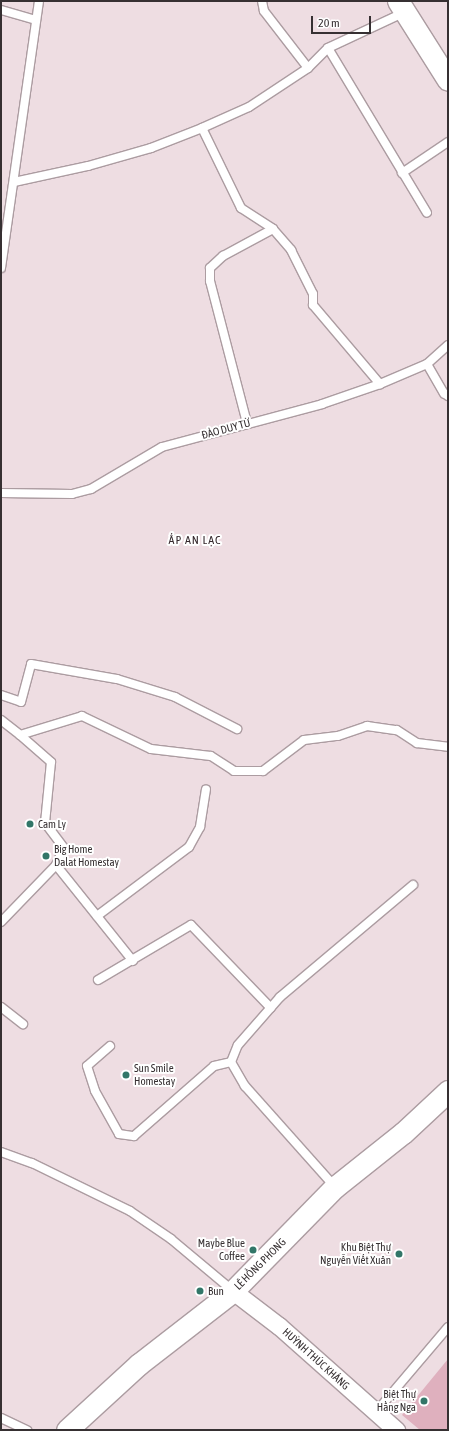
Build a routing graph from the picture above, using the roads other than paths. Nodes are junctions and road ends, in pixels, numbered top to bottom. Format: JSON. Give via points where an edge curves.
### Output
{"nodes":[{"id":1,"x":39,"y":1,"type":"edge"},
{"id":2,"x":262,"y":1,"type":"edge"},
{"id":3,"x":400,"y":7,"type":"edge"},
{"id":4,"x":1,"y":10,"type":"edge"},
{"id":5,"x":36,"y":20,"type":"junction"},
{"id":6,"x":328,"y":48,"type":"junction"},
{"id":7,"x":308,"y":68,"type":"junction"},
{"id":8,"x":448,"y":80,"type":"edge"},
{"id":9,"x":202,"y":128,"type":"junction"},
{"id":10,"x":448,"y":142,"type":"edge"},
{"id":11,"x":402,"y":173,"type":"junction"},
{"id":12,"x":14,"y":182,"type":"junction"},
{"id":13,"x":427,"y":213,"type":"dead end"},
{"id":14,"x":273,"y":229,"type":"junction"},
{"id":15,"x":1,"y":268,"type":"edge"},
{"id":16,"x":448,"y":345,"type":"edge"},
{"id":17,"x":427,"y":364,"type":"junction"},
{"id":18,"x":380,"y":384,"type":"junction"},
{"id":19,"x":448,"y":396,"type":"edge"},
{"id":20,"x":247,"y":423,"type":"junction"},
{"id":21,"x":1,"y":493,"type":"edge"},
{"id":22,"x":1,"y":695,"type":"edge"},
{"id":23,"x":1,"y":720,"type":"edge"},
{"id":24,"x":237,"y":729,"type":"dead end"},
{"id":25,"x":20,"y":735,"type":"junction"},
{"id":26,"x":448,"y":747,"type":"edge"},
{"id":27,"x":206,"y":789,"type":"dead end"},
{"id":28,"x":56,"y":865,"type":"junction"},
{"id":29,"x":413,"y":885,"type":"dead end"},
{"id":30,"x":97,"y":916,"type":"junction"},
{"id":31,"x":1,"y":922,"type":"edge"},
{"id":32,"x":133,"y":961,"type":"junction"},
{"id":33,"x":98,"y":980,"type":"dead end"},
{"id":34,"x":1,"y":1007,"type":"edge"},
{"id":35,"x":271,"y":1008,"type":"junction"},
{"id":36,"x":23,"y":1024,"type":"dead end"},
{"id":37,"x":110,"y":1046,"type":"dead end"},
{"id":38,"x":231,"y":1062,"type":"junction"},
{"id":39,"x":448,"y":1092,"type":"edge"},
{"id":40,"x":1,"y":1152,"type":"edge"},
{"id":41,"x":335,"y":1187,"type":"junction"},
{"id":42,"x":234,"y":1291,"type":"junction"},
{"id":43,"x":448,"y":1328,"type":"edge"},
{"id":44,"x":376,"y":1412,"type":"junction"},
{"id":45,"x":1,"y":1418,"type":"edge"},
{"id":46,"x":27,"y":1430,"type":"edge"},
{"id":47,"x":67,"y":1430,"type":"edge"},
{"id":48,"x":396,"y":1430,"type":"edge"}],
"edges":[{"from":1,"to":5,"type":"lane"},
{"from":2,"to":7,"type":"lane","via":[[264,11]]},
{"from":3,"to":6,"type":"lane"},
{"from":3,"to":8,"type":"street"},
{"from":4,"to":5,"type":"lane"},
{"from":5,"to":12,"type":"lane"},
{"from":6,"to":7,"type":"lane"},
{"from":6,"to":11,"type":"lane"},
{"from":7,"to":9,"type":"lane","via":[[250,107]]},
{"from":9,"to":12,"type":"lane","via":[[151,148],[88,166]]},
{"from":9,"to":14,"type":"lane","via":[[241,208]]},
{"from":10,"to":11,"type":"lane"},
{"from":11,"to":13,"type":"lane"},
{"from":12,"to":15,"type":"lane"},
{"from":14,"to":18,"type":"lane","via":[[291,250],[313,294],[313,305]]},
{"from":14,"to":20,"type":"lane","via":[[223,256],[210,268],[210,281]]},
{"from":16,"to":17,"type":"lane","name":"ĐÀO DUY TỪ"},
{"from":17,"to":18,"type":"lane","name":"ĐÀO DUY TỪ"},
{"from":17,"to":19,"type":"lane","via":[[444,394]]},
{"from":18,"to":20,"type":"lane","name":"ĐÀO DUY TỪ","via":[[322,404]]},
{"from":20,"to":21,"type":"lane","name":"ĐÀO DUY TỪ","via":[[162,446],[91,489],[72,494]]},
{"from":22,"to":24,"type":"lane","via":[[21,702],[30,664],[116,679],[175,697]]},
{"from":23,"to":25,"type":"lane"},
{"from":25,"to":26,"type":"lane","via":[[82,716],[151,749],[211,756],[234,771],[263,771],[304,740],[338,736],[367,726],[397,730],[417,743]]},
{"from":25,"to":28,"type":"lane","via":[[51,762],[45,823],[64,848]]},
{"from":27,"to":30,"type":"lane","via":[[200,827],[189,848]]},
{"from":28,"to":30,"type":"lane"},
{"from":28,"to":31,"type":"lane"},
{"from":29,"to":35,"type":"lane","via":[[280,997]]},
{"from":30,"to":32,"type":"lane"},
{"from":32,"to":33,"type":"lane"},
{"from":32,"to":35,"type":"lane","via":[[191,925]]},
{"from":34,"to":36,"type":"lane"},
{"from":35,"to":38,"type":"lane","via":[[238,1045]]},
{"from":37,"to":38,"type":"lane","via":[[87,1066],[95,1091],[119,1134],[134,1136],[214,1066]]},
{"from":38,"to":41,"type":"lane","via":[[244,1086]]},
{"from":39,"to":41,"type":"street","name":"LÊ HỒNG PHONG","via":[[403,1133]]},
{"from":40,"to":42,"type":"lane","via":[[32,1163],[130,1211],[171,1239]]},
{"from":41,"to":42,"type":"street","name":"LÊ HỒNG PHONG"},
{"from":42,"to":44,"type":"street","name":"HUỲNH THÚC KHÁNG","via":[[279,1326]]},
{"from":42,"to":47,"type":"street","name":"LÊ HỒNG PHONG","via":[[139,1364]]},
{"from":43,"to":44,"type":"lane"},
{"from":44,"to":48,"type":"street","name":"HUỲNH THÚC KHÁNG"},
{"from":45,"to":46,"type":"lane"}]}
